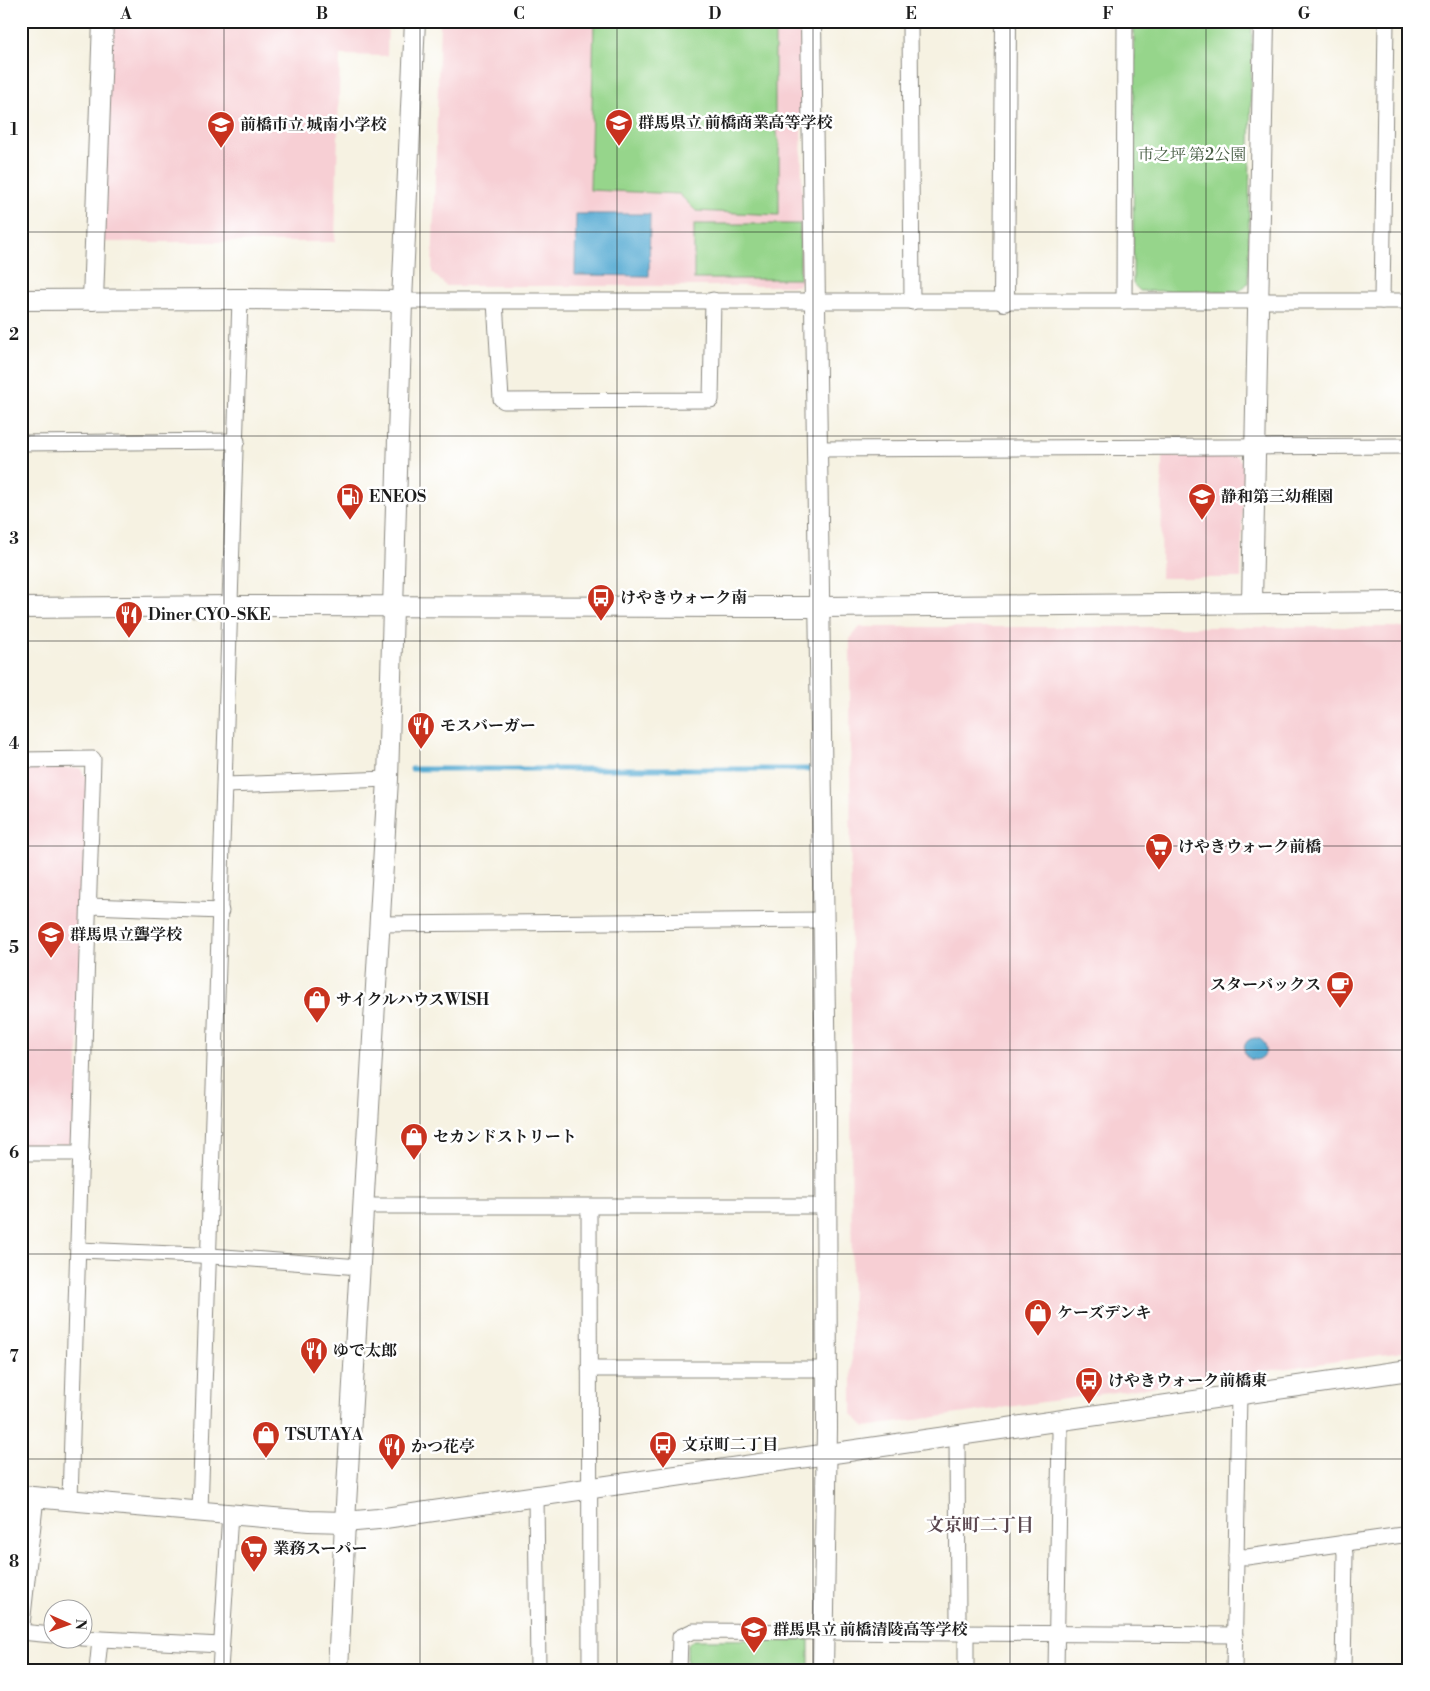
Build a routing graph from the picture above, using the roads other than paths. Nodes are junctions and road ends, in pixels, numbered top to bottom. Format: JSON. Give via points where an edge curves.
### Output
{"nodes":[{"id":1,"x":103,"y":21,"type":"edge"},
{"id":2,"x":415,"y":21,"type":"edge"},
{"id":3,"x":811,"y":21,"type":"edge"},
{"id":4,"x":910,"y":21,"type":"edge"},
{"id":5,"x":1006,"y":21,"type":"edge"},
{"id":6,"x":1125,"y":21,"type":"edge"},
{"id":7,"x":1264,"y":21,"type":"edge"},
{"id":8,"x":1386,"y":21,"type":"edge"},
{"id":9,"x":240,"y":299,"type":"junction"},
{"id":10,"x":21,"y":300,"type":"edge"},
{"id":11,"x":93,"y":300,"type":"junction"},
{"id":12,"x":714,"y":300,"type":"junction"},
{"id":13,"x":402,"y":301,"type":"junction"},
{"id":14,"x":815,"y":301,"type":"junction"},
{"id":15,"x":1004,"y":301,"type":"junction"},
{"id":16,"x":1124,"y":301,"type":"junction"},
{"id":17,"x":1258,"y":301,"type":"junction"},
{"id":18,"x":1382,"y":301,"type":"junction"},
{"id":19,"x":1409,"y":301,"type":"edge"},
{"id":20,"x":495,"y":302,"type":"junction"},
{"id":21,"x":912,"y":302,"type":"junction"},
{"id":22,"x":236,"y":442,"type":"junction"},
{"id":23,"x":21,"y":443,"type":"edge"},
{"id":24,"x":1409,"y":446,"type":"edge"},
{"id":25,"x":1255,"y":447,"type":"junction"},
{"id":26,"x":817,"y":449,"type":"junction"},
{"id":27,"x":1252,"y":602,"type":"junction"},
{"id":28,"x":1409,"y":602,"type":"edge"},
{"id":29,"x":231,"y":606,"type":"junction"},
{"id":30,"x":820,"y":607,"type":"junction"},
{"id":31,"x":21,"y":608,"type":"edge"},
{"id":32,"x":392,"y":608,"type":"junction"},
{"id":33,"x":21,"y":760,"type":"edge"},
{"id":34,"x":388,"y":779,"type":"junction"},
{"id":35,"x":225,"y":785,"type":"junction"},
{"id":36,"x":90,"y":906,"type":"junction"},
{"id":37,"x":221,"y":911,"type":"junction"},
{"id":38,"x":824,"y":920,"type":"junction"},
{"id":39,"x":379,"y":924,"type":"junction"},
{"id":40,"x":21,"y":1153,"type":"edge"},
{"id":41,"x":82,"y":1153,"type":"junction"},
{"id":42,"x":363,"y":1206,"type":"junction"},
{"id":43,"x":826,"y":1206,"type":"junction"},
{"id":44,"x":589,"y":1207,"type":"junction"},
{"id":45,"x":79,"y":1250,"type":"junction"},
{"id":46,"x":209,"y":1257,"type":"junction"},
{"id":47,"x":360,"y":1267,"type":"junction"},
{"id":48,"x":826,"y":1369,"type":"junction"},
{"id":49,"x":589,"y":1370,"type":"junction"},
{"id":50,"x":1409,"y":1370,"type":"edge"},
{"id":51,"x":1239,"y":1394,"type":"junction"},
{"id":52,"x":1058,"y":1420,"type":"junction"},
{"id":53,"x":957,"y":1435,"type":"junction"},
{"id":54,"x":826,"y":1454,"type":"junction"},
{"id":55,"x":589,"y":1490,"type":"junction"},
{"id":56,"x":536,"y":1496,"type":"junction"},
{"id":57,"x":29,"y":1497,"type":"edge"},
{"id":58,"x":70,"y":1500,"type":"junction"},
{"id":59,"x":200,"y":1511,"type":"junction"},
{"id":60,"x":230,"y":1514,"type":"junction"},
{"id":61,"x":345,"y":1522,"type":"junction"},
{"id":62,"x":1409,"y":1534,"type":"edge"},
{"id":63,"x":1343,"y":1542,"type":"junction"},
{"id":64,"x":1236,"y":1556,"type":"junction"},
{"id":65,"x":21,"y":1632,"type":"edge"},
{"id":66,"x":824,"y":1632,"type":"junction"},
{"id":67,"x":42,"y":1634,"type":"edge"},
{"id":68,"x":964,"y":1634,"type":"junction"},
{"id":69,"x":1057,"y":1634,"type":"junction"},
{"id":70,"x":1235,"y":1635,"type":"junction"},
{"id":71,"x":92,"y":1639,"type":"edge"},
{"id":72,"x":100,"y":1640,"type":"junction"},
{"id":73,"x":221,"y":1644,"type":"junction"},
{"id":74,"x":97,"y":1670,"type":"edge"},
{"id":75,"x":220,"y":1670,"type":"edge"},
{"id":76,"x":338,"y":1670,"type":"edge"},
{"id":77,"x":538,"y":1670,"type":"edge"},
{"id":78,"x":590,"y":1670,"type":"edge"},
{"id":79,"x":679,"y":1670,"type":"edge"},
{"id":80,"x":823,"y":1670,"type":"edge"},
{"id":81,"x":966,"y":1670,"type":"edge"},
{"id":82,"x":1056,"y":1670,"type":"edge"},
{"id":83,"x":1234,"y":1670,"type":"edge"},
{"id":84,"x":1343,"y":1670,"type":"edge"}],
"edges":[{"from":1,"to":11,"type":"street"},
{"from":2,"to":13,"type":"street"},
{"from":3,"to":14,"type":"street"},
{"from":4,"to":21,"type":"street"},
{"from":5,"to":15,"type":"street"},
{"from":6,"to":16,"type":"street"},
{"from":7,"to":17,"type":"street"},
{"from":8,"to":18,"type":"street"},
{"from":9,"to":11,"type":"street"},
{"from":9,"to":13,"type":"street"},
{"from":9,"to":22,"type":"street"},
{"from":10,"to":11,"type":"street"},
{"from":12,"to":14,"type":"street"},
{"from":12,"to":20,"type":"street"},
{"from":12,"to":20,"type":"street","via":[[711,400],[504,401],[501,399]]},
{"from":13,"to":20,"type":"street"},
{"from":13,"to":32,"type":"street"},
{"from":14,"to":21,"type":"street"},
{"from":14,"to":26,"type":"street"},
{"from":15,"to":16,"type":"street"},
{"from":15,"to":21,"type":"street"},
{"from":16,"to":17,"type":"street"},
{"from":17,"to":18,"type":"street"},
{"from":17,"to":25,"type":"street"},
{"from":18,"to":19,"type":"street"},
{"from":22,"to":23,"type":"street"},
{"from":22,"to":29,"type":"street"},
{"from":24,"to":25,"type":"street"},
{"from":25,"to":26,"type":"street"},
{"from":25,"to":27,"type":"street"},
{"from":26,"to":30,"type":"street"},
{"from":27,"to":28,"type":"street"},
{"from":27,"to":30,"type":"street"},
{"from":29,"to":31,"type":"street"},
{"from":29,"to":32,"type":"street"},
{"from":29,"to":35,"type":"street"},
{"from":30,"to":32,"type":"street"},
{"from":30,"to":38,"type":"street"},
{"from":32,"to":34,"type":"street"},
{"from":33,"to":36,"type":"street","via":[[93,759]]},
{"from":34,"to":35,"type":"street"},
{"from":34,"to":39,"type":"street"},
{"from":35,"to":37,"type":"street"},
{"from":36,"to":37,"type":"street"},
{"from":36,"to":41,"type":"street"},
{"from":37,"to":46,"type":"street"},
{"from":38,"to":39,"type":"street"},
{"from":38,"to":43,"type":"street"},
{"from":39,"to":42,"type":"street"},
{"from":40,"to":41,"type":"street"},
{"from":41,"to":45,"type":"street"},
{"from":42,"to":44,"type":"street"},
{"from":42,"to":47,"type":"street"},
{"from":43,"to":44,"type":"street"},
{"from":43,"to":48,"type":"street"},
{"from":44,"to":49,"type":"street"},
{"from":45,"to":46,"type":"street"},
{"from":45,"to":58,"type":"street"},
{"from":46,"to":47,"type":"street"},
{"from":46,"to":59,"type":"street"},
{"from":47,"to":61,"type":"street"},
{"from":48,"to":49,"type":"street"},
{"from":48,"to":54,"type":"street"},
{"from":49,"to":55,"type":"street"},
{"from":50,"to":51,"type":"street"},
{"from":51,"to":52,"type":"street"},
{"from":51,"to":64,"type":"street"},
{"from":52,"to":53,"type":"street"},
{"from":52,"to":69,"type":"street"},
{"from":53,"to":54,"type":"street"},
{"from":53,"to":68,"type":"street","via":[[958,1622]]},
{"from":54,"to":55,"type":"street"},
{"from":54,"to":66,"type":"street"},
{"from":55,"to":56,"type":"street"},
{"from":55,"to":78,"type":"street"},
{"from":56,"to":61,"type":"street"},
{"from":56,"to":77,"type":"street"},
{"from":57,"to":58,"type":"street"},
{"from":57,"to":65,"type":"street"},
{"from":58,"to":59,"type":"street"},
{"from":59,"to":60,"type":"street"},
{"from":60,"to":61,"type":"street"},
{"from":60,"to":73,"type":"street"},
{"from":61,"to":76,"type":"street"},
{"from":62,"to":63,"type":"street"},
{"from":63,"to":64,"type":"street"},
{"from":63,"to":84,"type":"street"},
{"from":64,"to":70,"type":"street"},
{"from":65,"to":67,"type":"street"},
{"from":66,"to":68,"type":"street"},
{"from":66,"to":79,"type":"street","via":[[688,1632],[680,1637]]},
{"from":66,"to":80,"type":"street"},
{"from":68,"to":69,"type":"street"},
{"from":68,"to":81,"type":"street"},
{"from":69,"to":70,"type":"street"},
{"from":69,"to":82,"type":"street"},
{"from":70,"to":83,"type":"street"},
{"from":71,"to":72,"type":"street"},
{"from":72,"to":73,"type":"street"},
{"from":72,"to":74,"type":"street"},
{"from":73,"to":75,"type":"street"}]}
